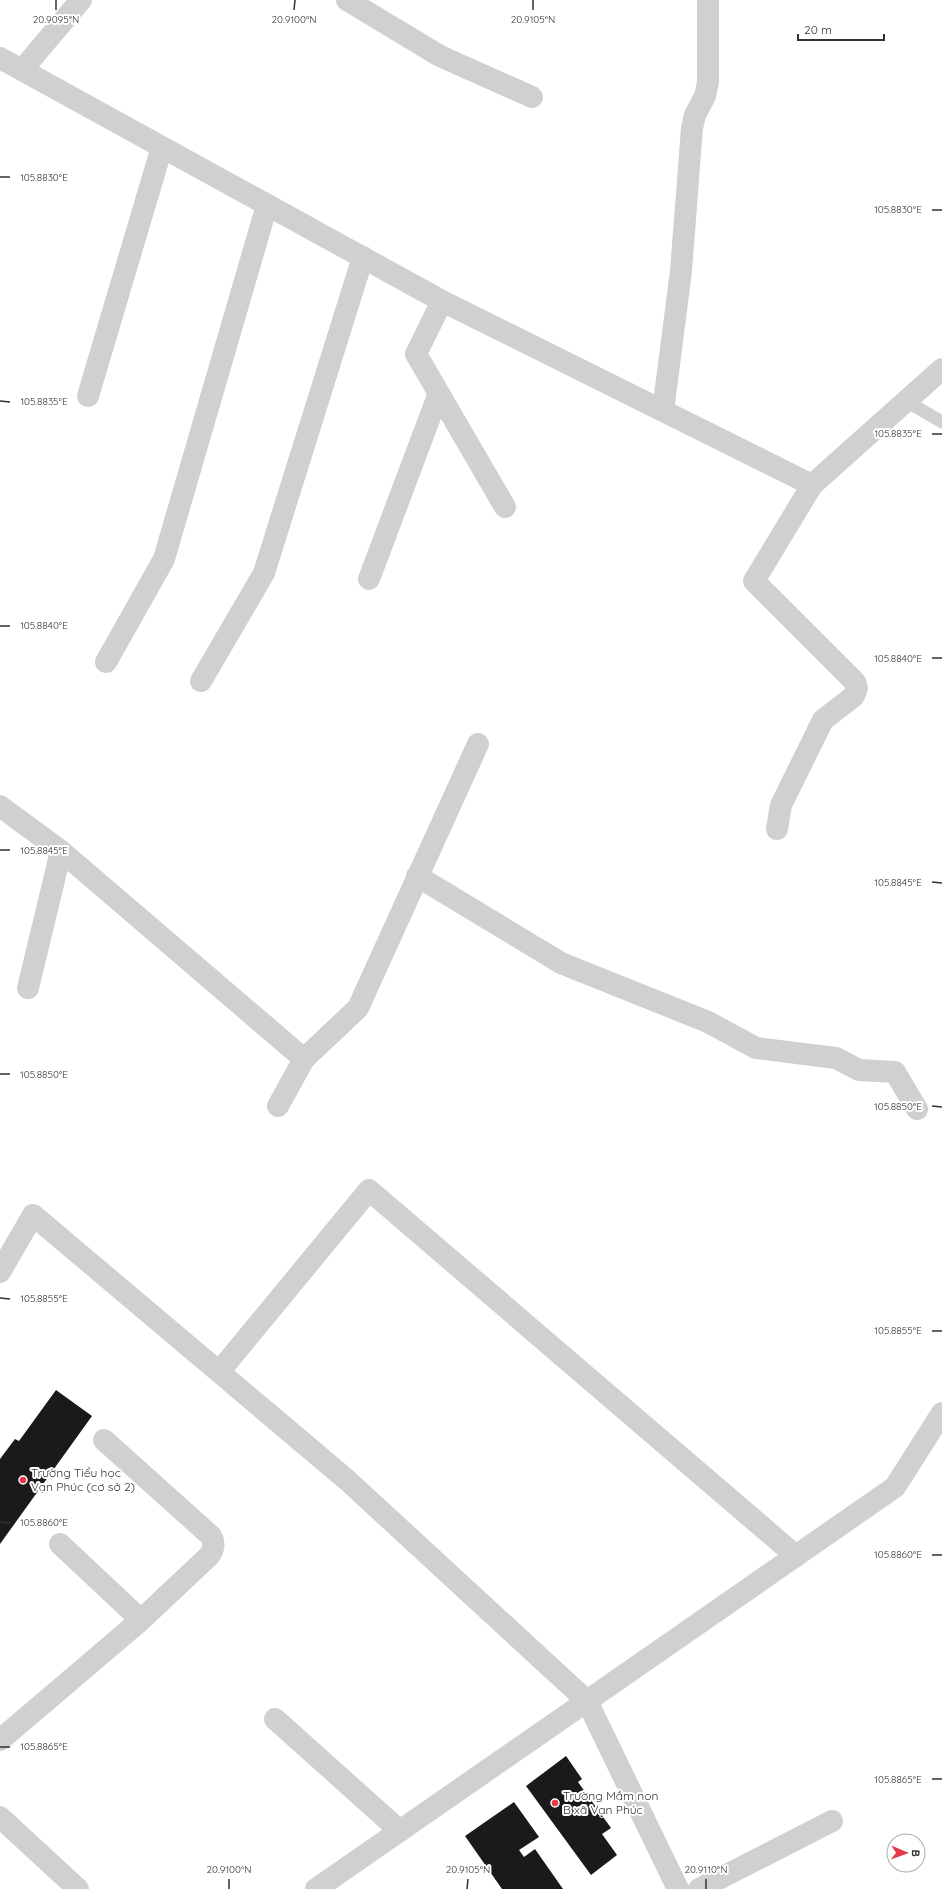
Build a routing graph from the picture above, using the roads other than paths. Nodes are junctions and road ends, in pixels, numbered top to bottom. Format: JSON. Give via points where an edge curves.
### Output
{"nodes":[{"id":1,"x":81,"y":0,"type":"edge"},
{"id":2,"x":348,"y":0,"type":"edge"},
{"id":3,"x":708,"y":0,"type":"edge"},
{"id":4,"x":0,"y":58,"type":"edge"},
{"id":5,"x":22,"y":70,"type":"junction"},
{"id":6,"x":532,"y":97,"type":"dead end"},
{"id":7,"x":162,"y":147,"type":"junction"},
{"id":8,"x":267,"y":205,"type":"junction"},
{"id":9,"x":363,"y":258,"type":"junction"},
{"id":10,"x":442,"y":301,"type":"junction"},
{"id":11,"x":942,"y":370,"type":"edge"},
{"id":12,"x":438,"y":393,"type":"junction"},
{"id":13,"x":88,"y":396,"type":"dead end"},
{"id":14,"x":906,"y":401,"type":"junction"},
{"id":15,"x":663,"y":411,"type":"junction"},
{"id":16,"x":942,"y":422,"type":"edge"},
{"id":17,"x":812,"y":485,"type":"junction"},
{"id":18,"x":505,"y":507,"type":"dead end"},
{"id":19,"x":369,"y":579,"type":"dead end"},
{"id":20,"x":106,"y":662,"type":"dead end"},
{"id":21,"x":201,"y":681,"type":"dead end"},
{"id":22,"x":478,"y":744,"type":"dead end"},
{"id":23,"x":0,"y":806,"type":"edge"},
{"id":24,"x":777,"y":829,"type":"dead end"},
{"id":25,"x":61,"y":851,"type":"junction"},
{"id":26,"x":417,"y":876,"type":"junction"},
{"id":27,"x":28,"y":988,"type":"dead end"},
{"id":28,"x":304,"y":1059,"type":"junction"},
{"id":29,"x":278,"y":1106,"type":"dead end"},
{"id":30,"x":917,"y":1109,"type":"dead end"},
{"id":31,"x":0,"y":1272,"type":"edge"},
{"id":32,"x":219,"y":1372,"type":"junction"},
{"id":33,"x":942,"y":1413,"type":"edge"},
{"id":34,"x":104,"y":1440,"type":"dead end"},
{"id":35,"x":60,"y":1544,"type":"dead end"},
{"id":36,"x":796,"y":1556,"type":"junction"},
{"id":37,"x":141,"y":1620,"type":"junction"},
{"id":38,"x":587,"y":1701,"type":"junction"},
{"id":39,"x":275,"y":1719,"type":"dead end"},
{"id":40,"x":0,"y":1740,"type":"edge"},
{"id":41,"x":0,"y":1817,"type":"edge"},
{"id":42,"x":832,"y":1821,"type":"dead end"},
{"id":43,"x":400,"y":1830,"type":"junction"},
{"id":44,"x":78,"y":1889,"type":"edge"},
{"id":45,"x":316,"y":1889,"type":"edge"},
{"id":46,"x":678,"y":1889,"type":"edge"},
{"id":47,"x":699,"y":1889,"type":"edge"}],
"edges":[{"from":1,"to":5,"type":"street"},
{"from":2,"to":6,"type":"street","via":[[440,56]]},
{"from":3,"to":15,"type":"street","via":[[708,82],[692,128],[681,271]]},
{"from":4,"to":5,"type":"street"},
{"from":5,"to":7,"type":"street"},
{"from":7,"to":8,"type":"street"},
{"from":7,"to":13,"type":"street"},
{"from":8,"to":9,"type":"street"},
{"from":8,"to":20,"type":"street","via":[[164,559]]},
{"from":9,"to":10,"type":"street"},
{"from":9,"to":21,"type":"street","via":[[264,573]]},
{"from":10,"to":12,"type":"street","via":[[416,354]]},
{"from":10,"to":15,"type":"street"},
{"from":11,"to":14,"type":"street"},
{"from":12,"to":18,"type":"street"},
{"from":12,"to":19,"type":"street"},
{"from":14,"to":16,"type":"lane"},
{"from":14,"to":17,"type":"street"},
{"from":15,"to":17,"type":"street"},
{"from":17,"to":24,"type":"street","via":[[754,580],[855,682],[857,688],[854,696],[823,720],[781,805]]},
{"from":22,"to":26,"type":"street"},
{"from":23,"to":25,"type":"street"},
{"from":25,"to":27,"type":"street"},
{"from":25,"to":28,"type":"street"},
{"from":26,"to":28,"type":"street","via":[[358,1008]]},
{"from":26,"to":30,"type":"street","via":[[561,964],[708,1022],[756,1048],[836,1058],[859,1070],[895,1072]]},
{"from":28,"to":29,"type":"street"},
{"from":31,"to":32,"type":"street","via":[[33,1216]]},
{"from":32,"to":36,"type":"street","via":[[369,1190]]},
{"from":32,"to":38,"type":"street","via":[[347,1480]]},
{"from":33,"to":36,"type":"street","via":[[895,1487]]},
{"from":34,"to":37,"type":"street","via":[[211,1536],[214,1542],[214,1549],[209,1556]]},
{"from":35,"to":37,"type":"street"},
{"from":36,"to":38,"type":"street"},
{"from":37,"to":40,"type":"street"},
{"from":38,"to":43,"type":"street"},
{"from":38,"to":46,"type":"street"},
{"from":39,"to":43,"type":"street"},
{"from":41,"to":44,"type":"street"},
{"from":42,"to":47,"type":"street"},
{"from":43,"to":45,"type":"street"}]}
